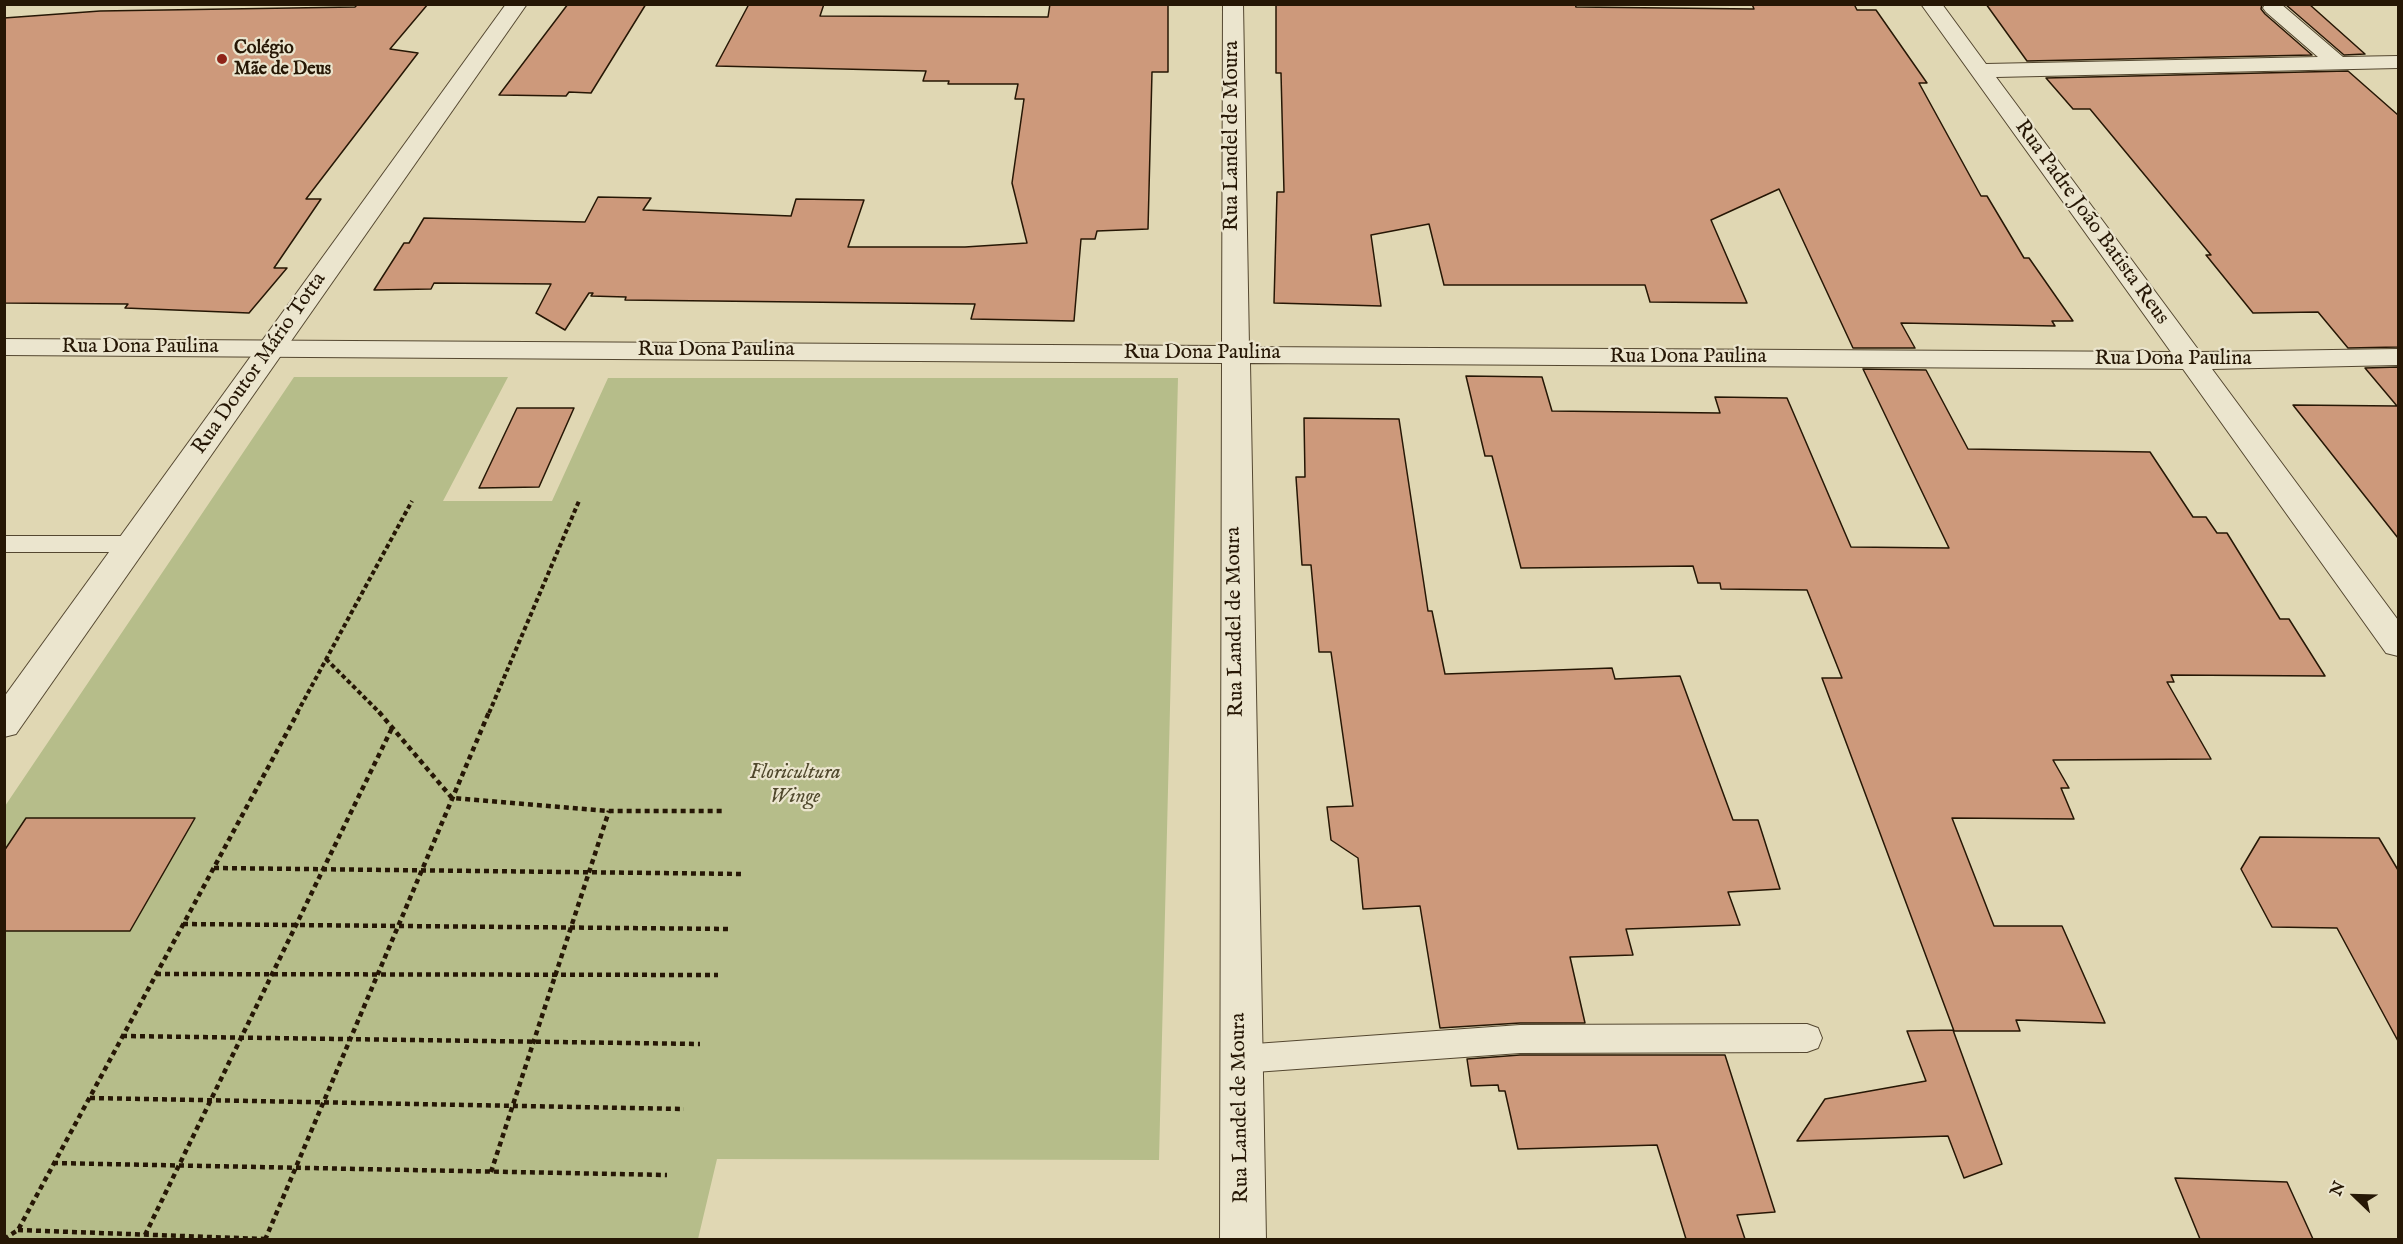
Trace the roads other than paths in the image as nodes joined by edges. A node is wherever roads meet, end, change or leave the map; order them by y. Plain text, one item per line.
1 (517, 4) edge
2 (1233, 4) edge
3 (1931, 4) edge
4 (2273, 8) dead end
5 (2398, 62) edge
6 (2339, 64) junction
7 (1980, 71) junction
8 (4, 347) edge
9 (271, 349) junction
10 (1233, 355) junction
11 (2398, 357) edge
12 (2192, 362) junction
13 (4, 544) edge
14 (132, 544) junction
15 (2398, 644) edge
16 (4, 724) edge
17 (1807, 1038) dead end
18 (1241, 1059) junction
19 (1243, 1239) edge

1 - 9 street, Rua Doutor Mário Totta
2 - 10 street, Rua Landel de Moura
3 - 7 street, Rua Padre João Batista Reus
4 - 6 street
5 - 6 street
6 - 7 street
7 - 12 street, Rua Padre João Batista Reus
8 - 9 street, Rua Dona Paulina
9 - 10 street, Rua Dona Paulina
9 - 14 street, Rua Doutor Mário Totta
10 - 12 street, Rua Dona Paulina
10 - 18 street, Rua Landel de Moura
11 - 12 street, Rua Dona Paulina
12 - 15 street, Rua Padre João Batista Reus
13 - 14 lane
14 - 16 street, Rua Doutor Mário Totta
17 - 18 lane
18 - 19 street, Rua Landel de Moura

